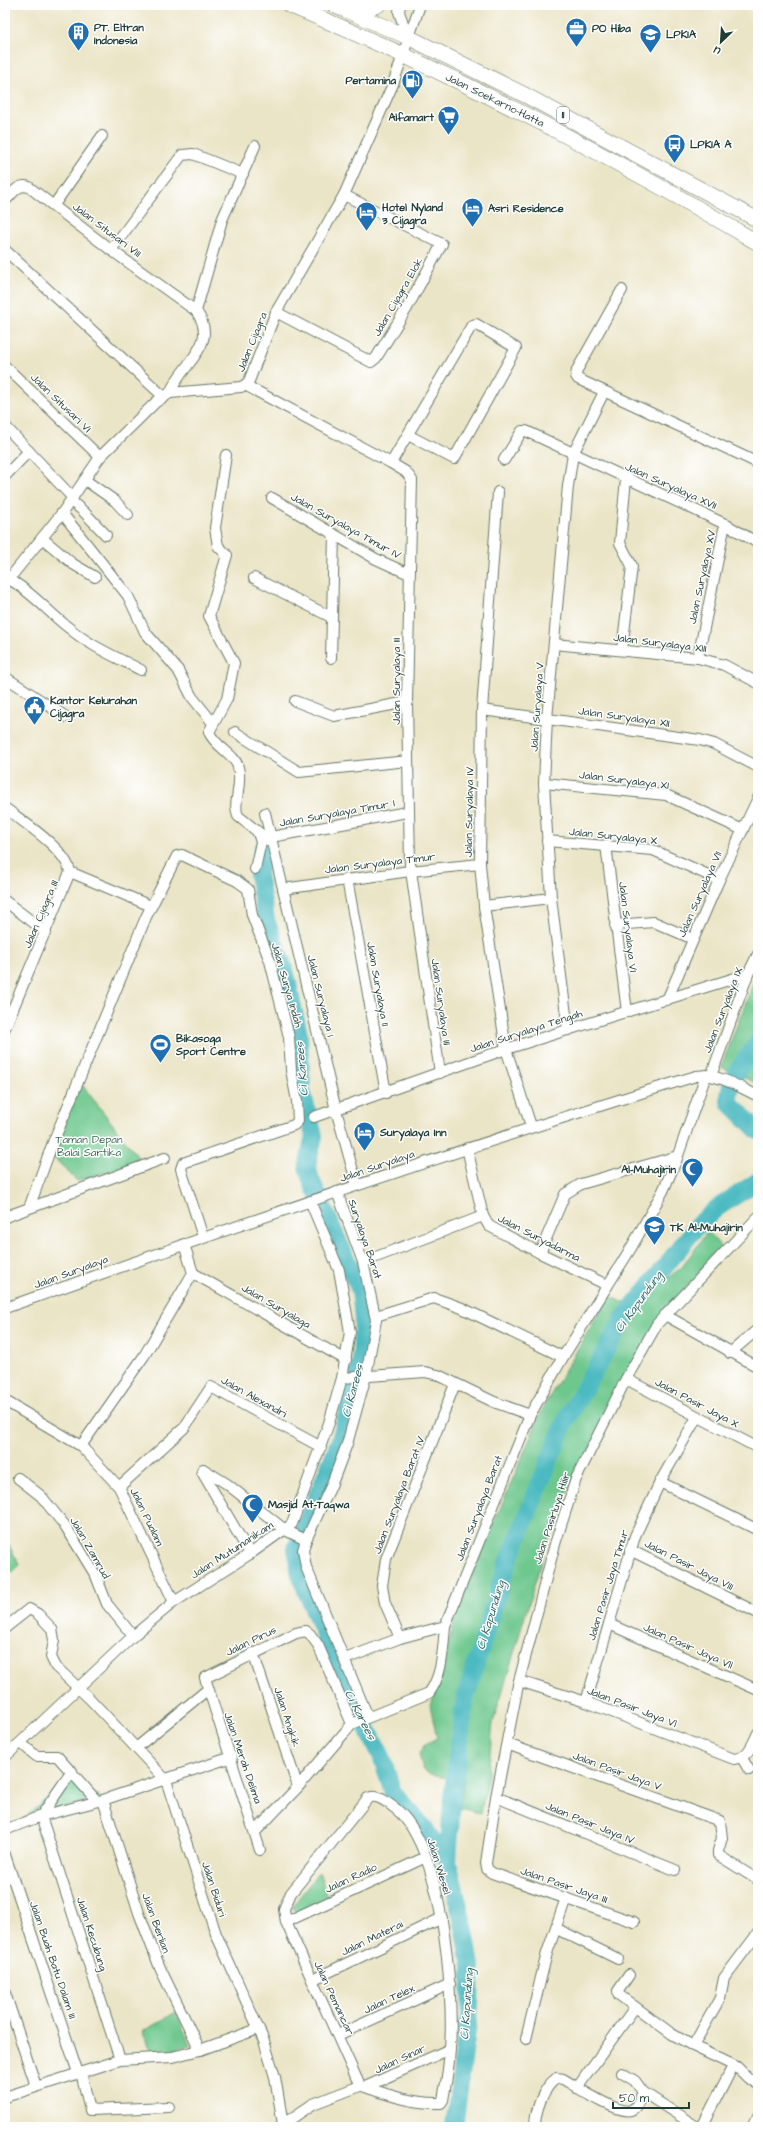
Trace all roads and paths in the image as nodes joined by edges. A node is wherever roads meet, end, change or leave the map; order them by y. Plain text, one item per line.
1 (288, 5) edge
2 (378, 5) edge
3 (400, 5) edge
4 (420, 5) edge
5 (338, 6) edge
6 (408, 37) junction
7 (404, 55) junction
8 (102, 136) dead end
9 (255, 146) dead end
10 (243, 174) junction
11 (344, 195) junction
12 (5, 201) edge
13 (54, 205) junction
14 (758, 220) edge
15 (758, 243) edge
16 (5, 250) edge
17 (111, 250) junction
18 (622, 290) dead end
19 (196, 311) junction
20 (276, 312) junction
21 (5, 366) edge
22 (245, 386) junction
23 (604, 392) junction
24 (167, 394) junction
25 (5, 426) edge
26 (408, 435) junction
27 (29, 450) junction
28 (573, 454) junction
29 (226, 455) dead end
30 (100, 457) junction
31 (504, 460) dead end
32 (391, 463) junction
33 (758, 463) edge
34 (5, 476) edge
35 (626, 478) junction
36 (85, 480) junction
37 (498, 492) dead end
38 (272, 498) dead end
39 (72, 500) junction
40 (62, 513) junction
41 (128, 515) dead end
42 (725, 524) junction
43 (106, 535) dead end
44 (334, 535) junction
45 (42, 538) junction
46 (758, 543) edge
47 (409, 574) junction
48 (95, 577) dead end
49 (254, 578) dead end
50 (7, 582) edge
51 (331, 618) junction
52 (554, 644) junction
53 (622, 650) junction
54 (331, 658) dead end
55 (698, 658) junction
56 (141, 670) dead end
57 (5, 677) edge
58 (758, 683) edge
59 (295, 701) dead end
60 (407, 702) junction
61 (482, 710) junction
62 (66, 717) dead end
63 (547, 719) junction
64 (213, 723) junction
65 (235, 732) dead end
66 (408, 761) junction
67 (758, 767) edge
68 (544, 783) junction
69 (758, 798) edge
70 (5, 808) edge
71 (265, 812) dead end
72 (407, 812) junction
73 (743, 830) junction
74 (266, 838) junction
75 (547, 841) junction
76 (606, 845) junction
77 (480, 864) junction
78 (255, 868) dead end
79 (410, 871) junction
80 (70, 872) junction
81 (347, 879) junction
82 (719, 880) junction
83 (282, 889) junction
84 (551, 898) junction
85 (5, 901) edge
86 (151, 906) junction
87 (484, 906) junction
88 (615, 925) junction
89 (46, 932) junction
90 (693, 939) junction
91 (758, 954) edge
92 (748, 974) junction
93 (666, 1000) junction
94 (627, 1012) junction
95 (5, 1028) edge
96 (568, 1030) junction
97 (506, 1049) junction
98 (440, 1073) junction
99 (711, 1076) junction
100 (386, 1093) junction
101 (758, 1096) edge
102 (336, 1110) junction
103 (314, 1117) dead end
104 (531, 1126) junction
105 (468, 1148) junction
106 (678, 1156) junction
107 (165, 1158) dead end
108 (357, 1185) junction
109 (334, 1193) junction
110 (313, 1200) junction
111 (29, 1208) junction
112 (483, 1216) junction
113 (5, 1217) edge
114 (756, 1223) edge
115 (203, 1237) junction
116 (184, 1244) junction
117 (540, 1253) junction
118 (363, 1262) junction
119 (193, 1273) junction
120 (607, 1285) junction
121 (5, 1308) edge
122 (665, 1315) junction
123 (376, 1316) junction
124 (758, 1329) edge
125 (730, 1352) junction
126 (563, 1357) junction
127 (346, 1360) junction
128 (758, 1367) edge
129 (362, 1376) junction
130 (342, 1378) junction
131 (626, 1379) junction
132 (455, 1384) junction
133 (5, 1402) edge
134 (530, 1415) junction
135 (697, 1416) junction
136 (82, 1446) junction
137 (321, 1447) junction
138 (758, 1448) edge
139 (18, 1478) dead end
140 (660, 1482) junction
141 (120, 1487) junction
142 (758, 1530) edge
143 (287, 1531) junction
144 (303, 1539) junction
145 (630, 1550) junction
146 (250, 1554) junction
147 (174, 1602) junction
148 (758, 1613) edge
149 (609, 1624) junction
150 (445, 1626) junction
151 (5, 1628) edge
152 (133, 1636) junction
153 (400, 1638) junction
154 (253, 1653) junction
155 (345, 1659) junction
156 (207, 1675) joint
157 (519, 1681) junction
158 (78, 1688) junction
159 (207, 1690) junction
160 (758, 1690) edge
161 (586, 1702) junction
162 (360, 1721) junction
163 (758, 1733) edge
164 (21, 1743) junction
165 (507, 1744) junction
166 (136, 1748) junction
167 (5, 1757) edge
168 (232, 1757) junction
169 (738, 1758) junction
170 (749, 1770) dead end
171 (72, 1771) junction
172 (166, 1780) junction
173 (298, 1787) junction
174 (496, 1798) junction
175 (100, 1800) junction
176 (40, 1816) junction
177 (5, 1830) edge
178 (255, 1832) junction
179 (260, 1850) dead end
180 (5, 1855) edge
181 (426, 1857) junction
182 (487, 1869) joint
183 (675, 1870) dead end
184 (758, 1880) edge
185 (566, 1898) junction
186 (442, 1918) junction
187 (286, 1922) junction
188 (634, 1922) dead end
189 (557, 1929) junction
190 (758, 1933) edge
191 (618, 1959) dead end
192 (629, 1975) dead end
193 (312, 1980) junction
194 (450, 1984) junction
195 (5, 1993) edge
196 (635, 2007) junction
197 (258, 2029) junction
198 (338, 2035) junction
199 (526, 2039) dead end
200 (693, 2046) junction
201 (450, 2049) junction
202 (200, 2050) junction
203 (120, 2060) junction
204 (733, 2066) junction
205 (79, 2072) junction
206 (622, 2073) dead end
207 (758, 2084) edge
208 (36, 2086) junction
209 (364, 2087) junction
210 (577, 2088) junction
211 (643, 2092) junction
212 (5, 2097) edge
213 (169, 2107) dead end
214 (758, 2116) edge
215 (281, 2125) edge
216 (535, 2127) edge
217 (697, 2127) edge
218 (702, 2127) edge
219 (752, 2127) edge

1 - 7 highway, Jalan Soekarno-Hatta / 11
2 - 5 highway
3 - 6 street
4 - 6 street, Jalan Cijagra
5 - 6 highway, Jalan Soekarno-Hatta / 11
6 - 7 street, Jalan Cijagra
6 - 14 highway, Jalan Soekarno-Hatta / 11
7 - 11 street, Jalan Cijagra
7 - 15 highway, Jalan Soekarno-Hatta / 11
8 - 13 street
9 - 10 street
10 - 17 street
10 - 19 street
11 - 20 street, Jalan Cijagra
11 - 20 street, Jalan Cijagra Elok
12 - 13 street, Jalan Situsari VIII
13 - 17 street, Jalan Situsari VIII
16 - 24 street
17 - 19 street, Jalan Situsari VIII
18 - 23 street
19 - 24 street
20 - 22 street, Jalan Cijagra
21 - 30 street, Jalan Situsari VI
22 - 24 street, Jalan Cijagra
22 - 32 street, Jalan Suryalaya III
23 - 28 street, Jalan Suryalaya V
23 - 33 street
24 - 30 street
25 - 27 street
26 - 26 street
26 - 32 street
27 - 34 street
27 - 39 street
28 - 31 street, Jalan Suryalaya XVII
28 - 35 street, Jalan Suryalaya XVII
28 - 52 street, Jalan Suryalaya V
29 - 64 street
30 - 36 street
32 - 47 street, Jalan Suryalaya III
35 - 42 street, Jalan Suryalaya XVII
35 - 53 street
36 - 39 street
36 - 41 street
37 - 61 street, Jalan Suryalaya IV
38 - 44 street, Jalan Suryalaya Timur IV
39 - 40 street
39 - 43 street
40 - 45 street
40 - 64 street
42 - 46 street, Jalan Suryalaya XVII
42 - 55 street, Jalan Suryalaya XV
44 - 47 street, Jalan Suryalaya Timur IV
44 - 51 street
45 - 48 street
45 - 50 street
47 - 60 street, Jalan Suryalaya III
49 - 51 street
50 - 56 street
51 - 54 street
52 - 53 street, Jalan Suryalaya XIII
52 - 63 street, Jalan Suryalaya V
53 - 55 street, Jalan Suryalaya XIII
55 - 58 street, Jalan Suryalaya XIII
57 - 62 street
59 - 60 street
60 - 66 street, Jalan Suryalaya III
61 - 63 street, Jalan Suryalaya XII
61 - 77 street, Jalan Suryalaya IV
63 - 67 street, Jalan Suryalaya XII
63 - 68 street, Jalan Suryalaya V
64 - 74 street
65 - 66 street
66 - 72 street, Jalan Suryalaya III
68 - 73 street, Jalan Suryalaya XI
68 - 75 street, Jalan Suryalaya V
69 - 73 street, Jalan Suryalaya VII
70 - 80 street, Jalan Cijagra III
71 - 74 street, Jalan Suryalaya I
72 - 74 street, Jalan Suryalaya Timur I
72 - 79 street, Jalan Suryalaya III
73 - 82 street, Jalan Suryalaya VII
74 - 78 street
74 - 83 street, Jalan Suryalaya I
75 - 76 street, Jalan Suryalaya X
75 - 84 street, Jalan Suryalaya V
76 - 82 street, Jalan Suryalaya X
76 - 88 street, Jalan Suryalaya VI
77 - 79 street, Jalan Suryalaya Timur
77 - 87 street, Jalan Suryalaya IV
79 - 81 street, Jalan Suryalaya Timur
79 - 98 street, Jalan Suryalaya III
80 - 86 street
80 - 89 street, Jalan Cijagra III
81 - 83 street, Jalan Suryalaya Timur
81 - 100 street, Jalan Suryalaya II
82 - 90 street, Jalan Suryalaya VII
83 - 102 street, Jalan Suryalaya I
84 - 87 street
84 - 96 street, Jalan Suryalaya V
85 - 89 street
86 - 111 street
86 - 115 street, Jalan Surya Indah
87 - 97 street, Jalan Suryalaya IV
88 - 90 street
88 - 94 street, Jalan Suryalaya VI
89 - 95 street, Jalan Cijagra III
90 - 93 street, Jalan Suryalaya VII
91 - 92 street, Jalan Suryalaya IX
92 - 93 street, Jalan Suryalaya Tengah
92 - 99 street, Jalan Suryalaya IX
93 - 94 street, Jalan Suryalaya Tengah
94 - 96 street, Jalan Suryalaya Tengah
96 - 97 street, Jalan Suryalaya Tengah
97 - 98 street, Jalan Suryalaya Tengah
97 - 104 street, Jalan Suryalaya IV
98 - 100 street, Jalan Suryalaya Tengah
99 - 101 street
99 - 104 street, Jalan Suryalaya
99 - 106 street, Jalan Suryalaya IX
100 - 102 street, Jalan Suryalaya Tengah
102 - 103 street, Jalan Suryalaya Tengah
102 - 108 street, Jalan Suryalaya I
104 - 105 street, Jalan Suryalaya
105 - 108 street, Jalan Suryalaya
105 - 112 street, Jalan Suryadarma
106 - 117 street
106 - 120 street, Jalan Suryalaya Barat
107 - 111 street
108 - 109 street, Jalan Suryalaya
109 - 110 street, Jalan Suryalaya
109 - 118 street, Suryalaya Barat
110 - 115 street, Jalan Suryalaya
110 - 127 street, Jalan Mutumanikam
111 - 113 street
112 - 117 street, Jalan Suryadarma
112 - 118 street
114 - 122 street, Jalan Pasirluyu Hilir
115 - 116 street, Jalan Suryalaya
116 - 119 street
116 - 121 street, Jalan Suryalaya
117 - 120 street, Jalan Suryadarma
118 - 123 street, Suryalaya Barat
119 - 127 street, Jalan Suryalaga
119 - 136 street
120 - 126 street, Jalan Suryalaya Barat
122 - 125 street
122 - 131 street, Jalan Pasirluyu Hilir
123 - 126 street
123 - 129 street
124 - 125 street
125 - 128 street
126 - 134 street, Jalan Suryalaya Barat
127 - 130 street, Jalan Mutumanikam
129 - 130 street
129 - 132 street
129 - 144 street
130 - 137 street, Jalan Mutumanikam
131 - 135 street, Jalan Pasir Jaya X
131 - 157 street, Jalan Pasirluyu Hilir
132 - 134 street
132 - 153 street, Jalan Suryalaya Barat IV
133 - 136 street, Jalan Pualam
134 - 150 street, Jalan Suryalaya Barat
135 - 138 street, Jalan Pasir Jaya X
135 - 140 street, Jalan Pasir Jaya Timur
136 - 141 street, Jalan Pualam
137 - 141 street, Jalan Alexandri
137 - 143 street, Jalan Mutumanikam
139 - 152 street, Jalan Zamrud
140 - 142 street
140 - 145 street, Jalan Pasir Jaya Timur
141 - 147 street, Jalan Pualam
143 - 144 street
143 - 146 street, Jalan Mutumanikam
143 - 146 street
144 - 155 street
145 - 148 street, Jalan Pasir Jaya VIII
145 - 149 street, Jalan Pasir Jaya Timur
146 - 147 street, Jalan Mutumanikam
147 - 152 street, Jalan Mutumanikam
149 - 160 street, Jalan Pasir Jaya Vll
149 - 161 street, Jalan Pasir Jaya Timur
150 - 153 street
150 - 162 street, Jalan Suryalaya Barat
151 - 158 street, Jalan Biduri
152 - 158 street, Jalan Mutumanikam
153 - 155 street
154 - 156 street, Jalan Pirus
154 - 162 street, Jalan Pirus
154 - 173 street, Jalan Angkik
155 - 162 street
156 - 159 street, Jalan Merah Delima
157 - 161 street, Jalan Pasir Jaya Vl
157 - 165 street, Jalan Pasirluyu Hilir
158 - 164 street, Jalan Mutumanikam
158 - 166 street, Jalan Biduri
159 - 166 street
159 - 168 street, Jalan Merah Delima
161 - 169 street, Jalan Pasir Jaya Vl
162 - 173 street
163 - 169 street
164 - 167 street, Jalan Mutumanikam
164 - 171 street, Jalan Berlian
165 - 174 street, Jalan Pasirluyu Hilir
165 - 184 street, Jalan Pasir Jaya V
166 - 172 street, Jalan Biduri
168 - 172 street
168 - 178 street, Jalan Merah Delima
169 - 170 street
171 - 175 street, Jalan Berlian
171 - 176 street
172 - 175 street
172 - 197 street, Jalan Biduri
173 - 178 street
174 - 182 street, Jalan Pasirluyu Hilir
174 - 183 street, Jalan Pasir Jaya IV
175 - 176 street
175 - 202 street, Jalan Berlian
176 - 177 street
176 - 203 street, Jalan Kecubung
178 - 179 street, Jalan Merah Delima
180 - 205 street, Jalan Buah Batu Dalam III
181 - 186 street, Jalan Wesel
181 - 187 street, Jalan Radio
181 - 187 street, Jalan Wesel
182 - 185 street, Jalan Pasir Jaya III
185 - 188 street, Jalan Pasir Jaya III
185 - 189 street
186 - 193 street, Jalan Materai
186 - 194 street, Jalan Wesel
187 - 193 street, Jalan Pemancar
189 - 191 street
189 - 199 street
190 - 200 street
192 - 196 street
193 - 198 street, Jalan Pemancar
194 - 198 street, Jalan Telex
194 - 201 street, Jalan Wesel
195 - 208 street
196 - 200 street
196 - 210 street
197 - 202 street
197 - 215 street, Jalan Biduri
198 - 209 street, Jalan Pemancar
200 - 204 street
201 - 209 street, Jalan Sinar
201 - 209 street, Jalan Wesel
202 - 203 street
203 - 205 street
204 - 207 street
204 - 218 street
205 - 208 street
205 - 213 street, Jalan Buah Batu Dalam III
206 - 211 street
208 - 212 street
209 - 215 street, Jalan Sinar
210 - 211 street
210 - 216 street
211 - 217 street
214 - 219 street

